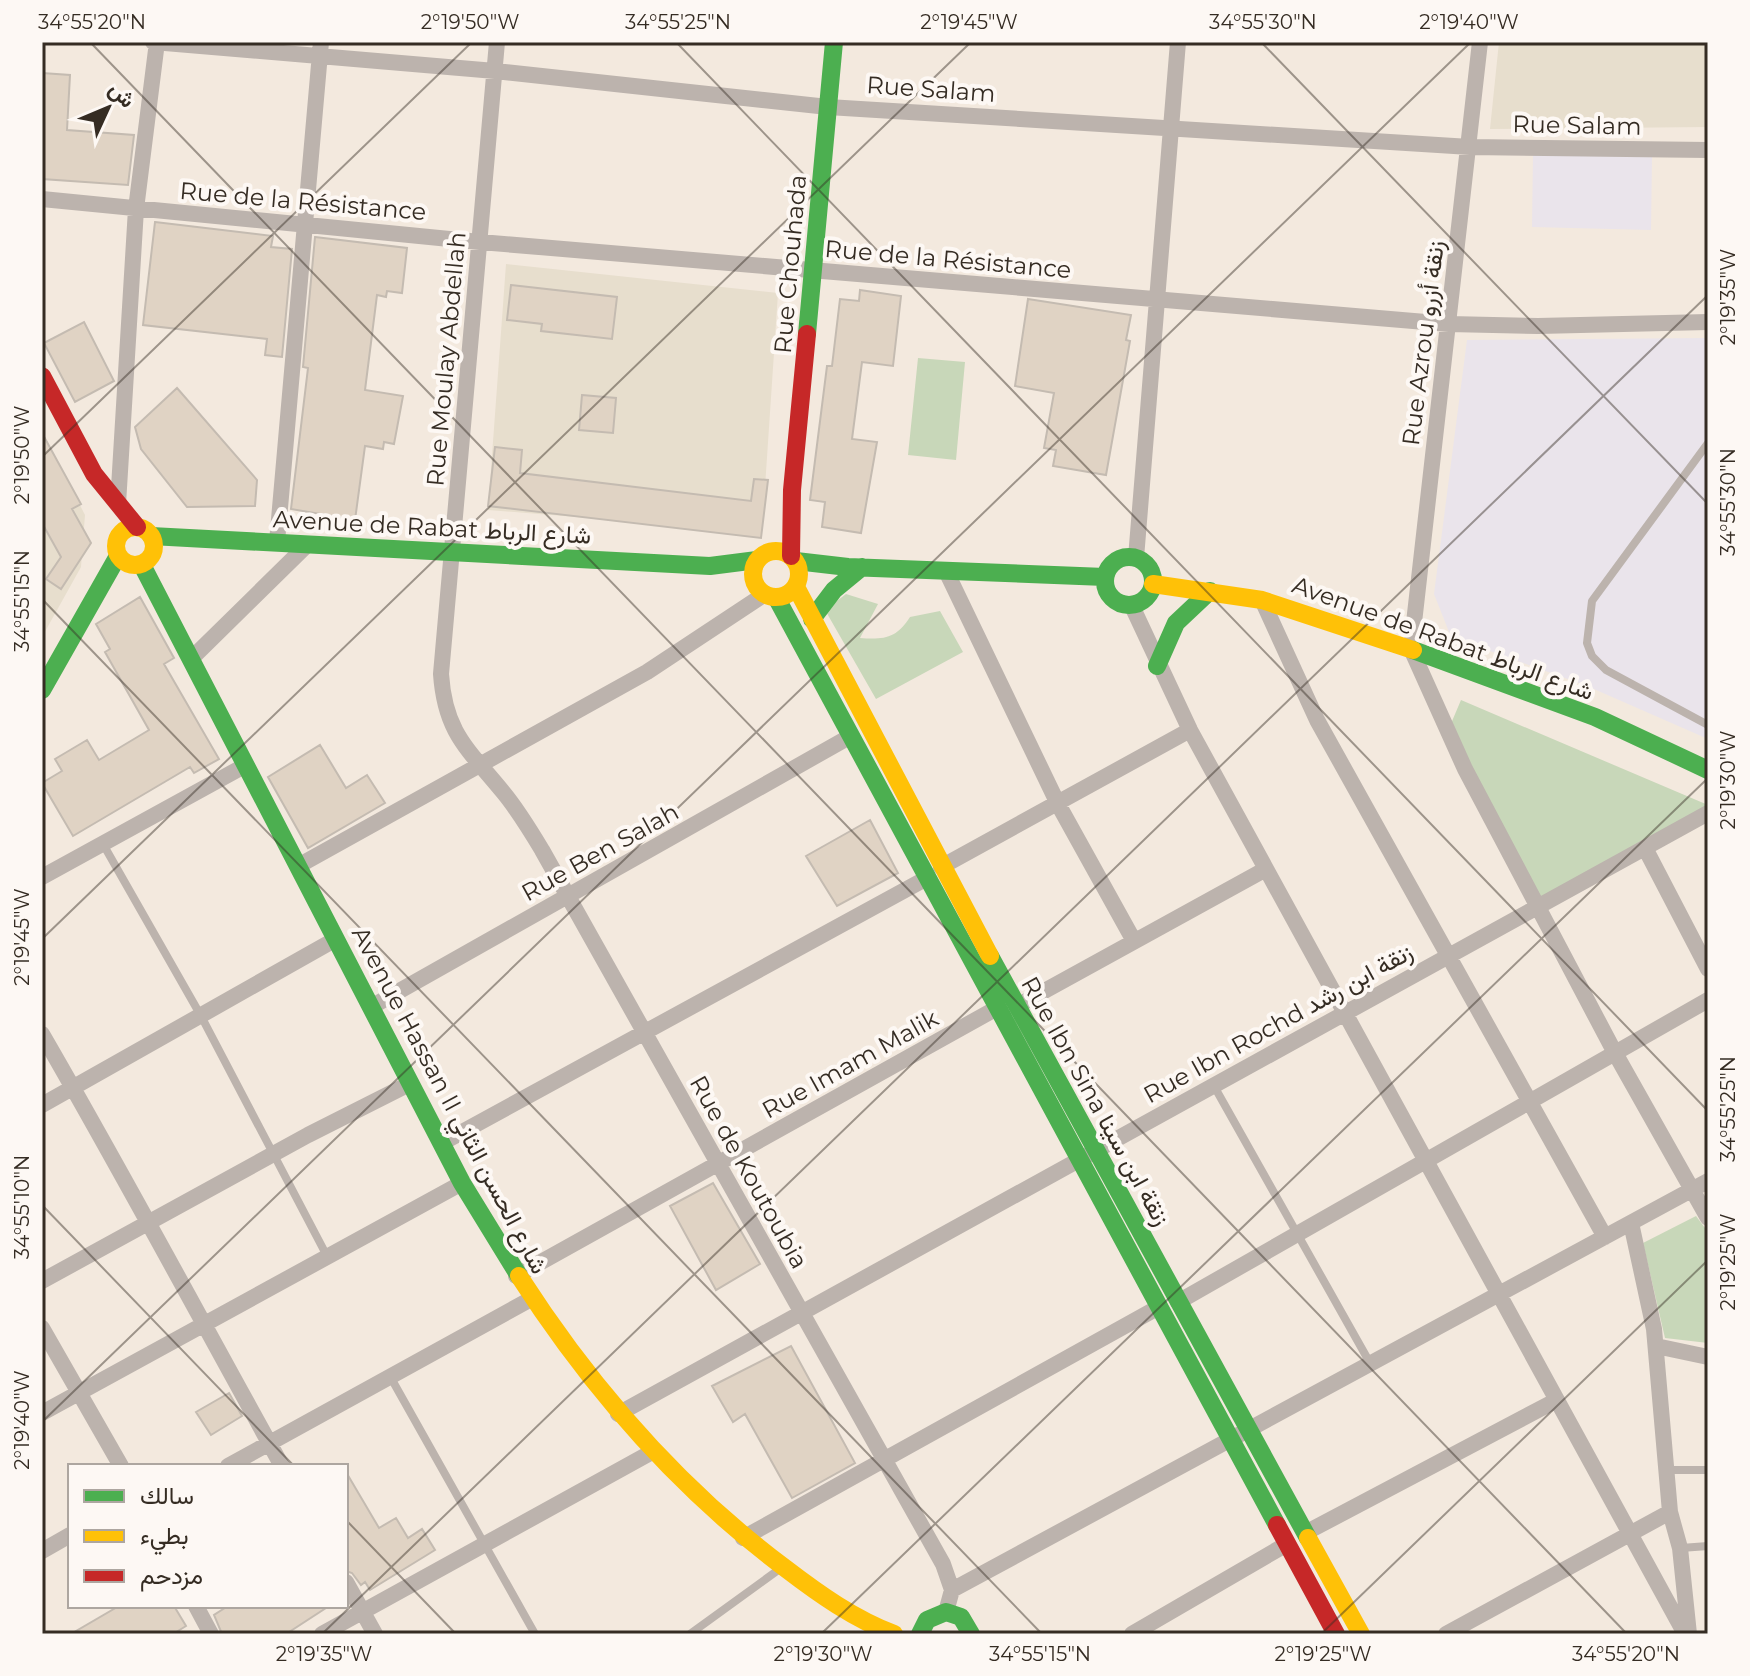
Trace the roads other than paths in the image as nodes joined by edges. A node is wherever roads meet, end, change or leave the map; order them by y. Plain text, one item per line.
1 (155, 42) edge
2 (497, 42) edge
3 (834, 42) edge
4 (1178, 42) edge
5 (1480, 42) edge
6 (320, 49) edge
7 (495, 71) junction
8 (828, 107) junction
9 (1171, 128) junction
10 (1470, 147) junction
11 (1708, 150) edge
12 (42, 199) edge
13 (136, 209) junction
14 (304, 225) junction
15 (480, 242) junction
16 (814, 272) junction
17 (1155, 300) junction
18 (1708, 322) edge
19 (1449, 324) junction
20 (42, 376) edge
21 (1708, 443) edge
22 (94, 474) junction
23 (792, 490) junction
24 (118, 504) junction
25 (144, 531) junction
26 (277, 542) junction
27 (308, 544) junction
28 (117, 549) junction
29 (454, 552) junction
30 (763, 556) junction
31 (794, 558) junction
32 (1136, 558) junction
33 (142, 565) junction
34 (710, 566) junction
35 (855, 567) junction
36 (946, 571) junction
37 (1105, 577) junction
38 (797, 584) junction
39 (1153, 584) junction
40 (765, 591) junction
41 (1210, 591) junction
42 (1262, 600) junction
43 (1131, 604) junction
44 (812, 619) junction
45 (1411, 649) junction
46 (191, 659) junction
47 (1157, 666) junction
48 (42, 690) edge
49 (1708, 725) edge
50 (1190, 730) junction
51 (851, 736) junction
52 (246, 765) junction
53 (479, 766) junction
54 (1708, 770) edge
55 (1058, 804) junction
56 (1708, 813) edge
57 (103, 844) junction
58 (1645, 848) junction
59 (298, 866) junction
60 (1266, 869) junction
61 (934, 872) junction
62 (42, 877) edge
63 (569, 897) junction
64 (1540, 906) junction
65 (336, 939) junction
66 (1134, 941) junction
67 (1450, 955) junction
68 (1708, 969) edge
69 (1708, 1000) edge
70 (1017, 1006) junction
71 (371, 1007) junction
72 (997, 1008) junction
73 (1345, 1014) junction
74 (201, 1016) junction
75 (644, 1032) junction
76 (42, 1034) edge
77 (1615, 1053) junction
78 (411, 1083) junction
79 (1214, 1086) junction
80 (73, 1088) junction
81 (1529, 1102) junction
82 (42, 1105) edge
83 (442, 1143) junction
84 (272, 1154) junction
85 (1088, 1156) junction
86 (1426, 1161) junction
87 (717, 1165) junction
88 (1708, 1181) edge
89 (462, 1183) junction
90 (1691, 1191) junction
91 (1708, 1218) edge
92 (150, 1220) junction
93 (1631, 1223) junction
94 (1297, 1234) junction
95 (1605, 1237) junction
96 (328, 1258) junction
97 (516, 1276) junction
98 (42, 1281) edge
99 (1499, 1294) junction
100 (531, 1299) junction
101 (1178, 1302) junction
102 (1159, 1307) junction
103 (800, 1314) junction
104 (42, 1328) edge
105 (203, 1328) junction
106 (1656, 1346) junction
107 (1708, 1357) edge
108 (1370, 1364) junction
109 (391, 1378) junction
110 (79, 1395) junction
111 (1557, 1400) junction
112 (42, 1413) edge
113 (618, 1414) junction
114 (1248, 1430) junction
115 (1231, 1439) junction
116 (269, 1443) junction
117 (652, 1452) junction
118 (883, 1460) junction
119 (120, 1464) edge
120 (232, 1464) edge
121 (281, 1464) edge
122 (1668, 1470) junction
123 (1708, 1470) edge
124 (1670, 1512) junction
125 (1305, 1533) junction
126 (68, 1536) edge
127 (1631, 1536) junction
128 (743, 1538) junction
129 (1287, 1544) junction
130 (486, 1546) junction
131 (1708, 1546) edge
132 (1680, 1548) junction
133 (42, 1551) edge
134 (782, 1567) junction
135 (348, 1586) edge
136 (952, 1590) junction
137 (197, 1608) edge
138 (362, 1610) junction
139 (946, 1612) junction
140 (880, 1632) edge
141 (211, 1634) edge
142 (322, 1634) edge
143 (375, 1634) edge
144 (535, 1634) edge
145 (690, 1634) edge
146 (920, 1634) edge
147 (971, 1634) edge
148 (1132, 1634) edge
149 (1336, 1634) edge
150 (1361, 1634) edge
151 (1446, 1634) edge
152 (1687, 1634) edge

1 - 6 street, Rue Salam
1 - 13 street
2 - 7 street, Rue Moulay Abdellah
3 - 8 street, Rue Chouhada
4 - 9 street
5 - 10 street, Rue Azrou زنقة أزرو
6 - 7 street, Rue Salam
6 - 14 street
7 - 8 street, Rue Salam
7 - 15 street, Rue Moulay Abdellah
8 - 9 street, Rue Salam
8 - 16 street, Rue Chouhada
9 - 10 street, Rue Salam
9 - 17 street
10 - 11 street, Rue Salam
10 - 19 street, Rue Azrou زنقة أزرو
12 - 13 street, Rue de la Résistance
13 - 14 street, Rue de la Résistance
13 - 24 street
14 - 15 street, Rue de la Résistance
14 - 26 street
15 - 16 street, Rue de la Résistance
15 - 29 street, Rue Moulay Abdellah
16 - 17 street, Rue de la Résistance
16 - 23 street, Rue Chouhada
17 - 19 street, Rue de la Résistance
17 - 32 street
18 - 19 street, Rue de la Résistance
19 - 45 street, Rue Azrou زنقة أزرو
20 - 22 street
21 - 49 lane
22 - 24 street
22 - 28 street
23 - 30 street, Rue Chouhada
23 - 31 street, Rue Chouhada
24 - 25 street
25 - 26 street, Avenue de Rabat شارع الرباط
25 - 28 street
25 - 33 street
26 - 27 street, Avenue de Rabat شارع الرباط
27 - 29 street, Avenue de Rabat شارع الرباط
27 - 46 street
28 - 33 street
28 - 48 street
29 - 34 street, Avenue de Rabat شارع الرباط
29 - 53 street, Rue Moulay Abdellah
30 - 31 street
30 - 34 street, Avenue de Rabat شارع الرباط
30 - 40 street, Rue Chouhada
31 - 35 street
31 - 38 street, Rue Chouhada
32 - 37 street
32 - 39 street
33 - 46 street, Avenue Hassan II شارع الحسن الثاني
34 - 40 street, Avenue de Rabat شارع الرباط
35 - 36 street
35 - 38 street
35 - 44 street
36 - 37 street
36 - 55 street
37 - 43 street
38 - 40 street
38 - 44 street, Rue Ibn Sina زنقة ابن سينا
39 - 41 street, Avenue de Rabat شارع الرباط
39 - 43 street
40 - 51 street, Rue Ibn Sina زنقة ابن سينا
40 - 53 street
41 - 42 street, Avenue de Rabat شارع الرباط
41 - 47 street
42 - 45 street, Avenue de Rabat شارع الرباط
42 - 67 street
43 - 47 street
44 - 61 street, Rue Ibn Sina زنقة ابن سينا
45 - 54 street, Avenue de Rabat شارع الرباط
45 - 64 street
46 - 52 street, Avenue Hassan II شارع الحسن الثاني
47 - 50 street
50 - 55 street
50 - 60 street
51 - 61 street, Rue Ibn Sina زنقة ابن سينا
51 - 63 street, Rue Ben Salah
52 - 57 street
52 - 59 street, Avenue Hassan II شارع الحسن الثاني
53 - 59 street
53 - 63 street, Rue de Koutoubia
55 - 61 street
55 - 66 street
56 - 58 street, Rue Ibn Rochd زنقة ابن رشد
57 - 62 street
57 - 74 lane
58 - 64 street, Rue Ibn Rochd زنقة ابن رشد
58 - 68 street
59 - 65 street, Avenue Hassan II شارع الحسن الثاني
60 - 66 street
60 - 73 street
61 - 70 street, Rue Ibn Sina زنقة ابن سينا
61 - 72 street, Rue Ibn Sina زنقة ابن سينا
61 - 75 street
63 - 71 street, Rue Ben Salah
63 - 75 street, Rue de Koutoubia
64 - 67 street, Rue Ibn Rochd زنقة ابن رشد
64 - 77 street
65 - 71 street, Avenue Hassan II شارع الحسن الثاني
65 - 74 street
66 - 70 street
67 - 73 street, Rue Ibn Rochd زنقة ابن رشد
67 - 81 street
69 - 77 street
70 - 85 street, Rue Ibn Sina زنقة ابن سينا
71 - 78 street, Avenue Hassan II شارع الحسن الثاني
72 - 85 street, Rue Ibn Sina زنقة ابن سينا
72 - 87 street, Rue Imam Malik
73 - 79 street, Rue Ibn Rochd زنقة ابن رشد
73 - 86 street
74 - 80 street
74 - 84 lane
75 - 83 street
75 - 87 street, Rue de Koutoubia
76 - 80 street
77 - 81 street
77 - 90 street
78 - 83 street, Avenue Hassan II شارع الحسن الثاني
78 - 84 street
79 - 85 street, Rue Ibn Rochd زنقة ابن رشد
79 - 94 lane
80 - 82 street
80 - 92 street
81 - 86 street
81 - 95 street
83 - 89 street, Avenue Hassan II شارع الحسن الثاني
84 - 92 street
84 - 96 lane
85 - 101 street, Rue Ibn Sina زنقة ابن سينا
85 - 102 street, Rue Ibn Sina زنقة ابن سينا
85 - 103 street, Rue Ibn Rochd زنقة ابن رشد
86 - 94 street
86 - 99 street
87 - 97 street, Rue Imam Malik
87 - 103 street, Rue de Koutoubia
88 - 90 street
89 - 96 street
89 - 97 street, Avenue Hassan II شارع الحسن الثاني
90 - 91 street
90 - 93 street
92 - 98 street
92 - 105 street
93 - 95 street
93 - 106 street
94 - 101 street
94 - 108 lane
95 - 99 street
96 - 105 street
97 - 100 street, Avenue Hassan II شارع الحسن الثاني
99 - 108 street
99 - 111 street
100 - 109 street
100 - 113 street, Avenue Hassan II شارع الحسن الثاني
101 - 114 street, Rue Ibn Sina زنقة ابن سينا
102 - 115 street, Rue Ibn Sina زنقة ابن سينا
102 - 118 street
103 - 113 street, Rue Ibn Rochd زنقة ابن رشد
103 - 118 street, Rue de Koutoubia
104 - 110 street
105 - 110 street
105 - 116 street
106 - 107 street
106 - 122 street
108 - 114 street
109 - 116 street
109 - 130 lane
110 - 112 street
110 - 119 street
111 - 125 street
111 - 127 street
113 - 117 street, Avenue Hassan II شارع الحسن الثاني
114 - 115 street
114 - 125 street, Rue Ibn Sina زنقة ابن سينا
115 - 129 street, Rue Ibn Sina زنقة ابن سينا
115 - 136 street
116 - 120 street
116 - 121 street
117 - 128 street, Avenue Hassan II شارع الحسن الثاني
117 - 130 street
118 - 128 street
118 - 136 street, Rue de Koutoubia
122 - 123 lane
122 - 124 street
124 - 127 street
124 - 132 street
125 - 150 street, Rue Ibn Sina زنقة ابن سينا
126 - 133 street
127 - 151 street
127 - 152 street
128 - 134 street, Avenue Hassan II شارع الحسن الثاني
129 - 148 street
129 - 149 street, Rue Ibn Sina زنقة ابن سينا
130 - 138 street
130 - 144 lane
131 - 132 lane
132 - 152 street
134 - 140 street, Avenue Hassan II شارع الحسن الثاني
134 - 145 lane
135 - 138 street
136 - 139 street
137 - 141 street
138 - 142 street
138 - 143 street
139 - 146 street
139 - 147 street

